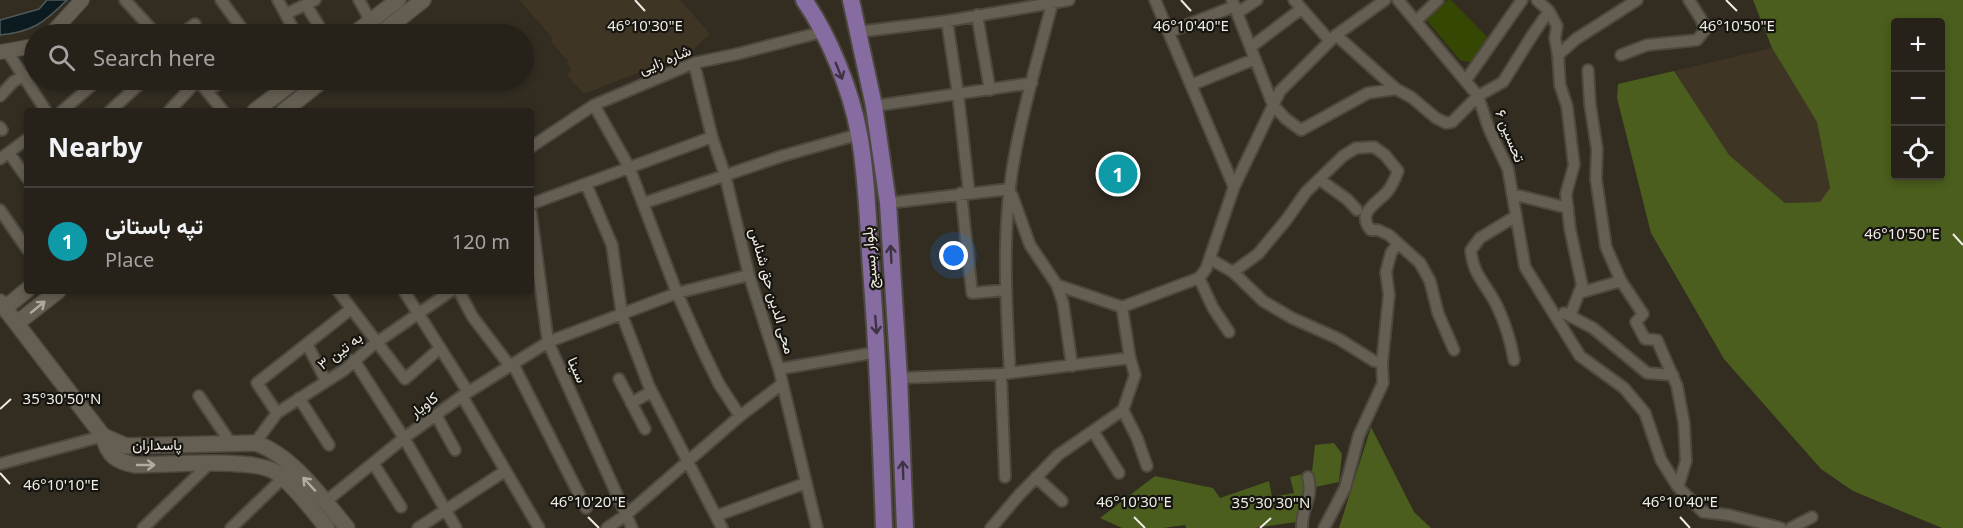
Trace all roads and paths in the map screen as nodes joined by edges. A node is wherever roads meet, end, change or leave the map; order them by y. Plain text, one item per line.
1 (82, 0) edge
2 (221, 0) edge
3 (278, 0) edge
4 (359, 0) edge
5 (398, 0) edge
6 (423, 0) edge
7 (804, 0) edge
8 (851, 0) edge
9 (1069, 0) edge
10 (1155, 0) edge
11 (1257, 0) edge
12 (1385, 0) edge
13 (1398, 0) edge
14 (1438, 0) edge
15 (1522, 0) edge
16 (1537, 0) edge
17 (1636, 0) edge
18 (1689, 0) edge
19 (130, 2) edge
20 (310, 3) edge
21 (1052, 4) junction
22 (1297, 4) edge
23 (1006, 5) edge
24 (1235, 7) edge
25 (1549, 11) junction
26 (286, 14) junction
27 (977, 15) junction
28 (1417, 20) junction
29 (947, 21) junction
30 (370, 22) junction
31 (60, 24) edge
32 (146, 24) edge
33 (237, 24) edge
34 (291, 24) edge
35 (319, 24) edge
36 (367, 24) edge
37 (393, 24) edge
38 (822, 32) junction
39 (857, 32) junction
40 (1169, 32) junction
41 (1333, 38) junction
42 (1251, 47) junction
43 (24, 48) edge
44 (3, 52) edge
45 (1558, 55) junction
46 (1621, 55) dead end
47 (1255, 59) junction
48 (694, 63) junction
49 (1588, 70) dead end
50 (24, 75) joint
51 (1466, 80) junction
52 (1032, 83) junction
53 (1191, 85) junction
54 (1396, 89) junction
55 (33, 90) edge
56 (86, 90) edge
57 (133, 90) edge
58 (189, 90) edge
59 (208, 90) edge
60 (283, 90) edge
61 (310, 90) edge
62 (990, 90) junction
63 (958, 94) junction
64 (0, 96) edge
65 (1478, 96) junction
66 (850, 98) junction
67 (872, 99) junction
68 (594, 105) junction
69 (1273, 105) junction
70 (44, 108) edge
71 (65, 108) edge
72 (113, 108) edge
73 (172, 108) edge
74 (221, 108) edge
75 (259, 108) edge
76 (288, 108) edge
77 (860, 134) junction
78 (712, 137) junction
79 (24, 141) edge
80 (534, 145) edge
81 (5, 156) edge
82 (629, 167) junction
83 (24, 174) edge
84 (725, 175) junction
85 (1319, 180) junction
86 (586, 184) junction
87 (1234, 187) junction
88 (1010, 189) junction
89 (965, 193) junction
90 (1512, 194) junction
91 (534, 203) edge
92 (644, 203) junction
93 (888, 203) junction
94 (1568, 208) junction
95 (0, 210) edge
96 (1357, 210) dead end
97 (1516, 216) junction
98 (1398, 243) junction
99 (534, 244) edge
100 (24, 245) edge
101 (1210, 259) junction
102 (1233, 272) junction
103 (749, 275) junction
104 (1199, 278) junction
105 (1621, 281) junction
106 (1057, 285) junction
107 (1006, 290) junction
108 (24, 293) edge
109 (676, 293) junction
110 (1579, 293) junction
111 (54, 294) edge
112 (340, 294) edge
113 (406, 294) edge
114 (447, 294) edge
115 (461, 294) edge
116 (3, 305) edge
117 (1549, 306) junction
118 (1122, 307) junction
119 (351, 309) junction
120 (417, 314) junction
121 (621, 315) junction
122 (1570, 316) junction
123 (17, 323) junction
124 (1229, 332) dead end
125 (548, 342) junction
126 (375, 343) junction
127 (306, 344) junction
128 (439, 349) junction
129 (1454, 350) dead end
130 (878, 352) junction
131 (1130, 358) junction
132 (354, 360) junction
133 (1514, 360) dead end
134 (1382, 363) junction
135 (512, 365) junction
136 (1072, 366) junction
137 (779, 369) junction
138 (1006, 373) junction
139 (1673, 375) junction
140 (899, 378) junction
141 (619, 379) dead end
142 (326, 381) junction
143 (782, 384) junction
144 (651, 392) junction
145 (465, 394) junction
146 (199, 396) dead end
147 (299, 398) junction
148 (631, 403) junction
149 (1123, 410) junction
150 (277, 413) junction
151 (436, 415) junction
152 (740, 416) junction
153 (645, 429) dead end
154 (1093, 430) junction
155 (103, 436) junction
156 (404, 438) junction
157 (255, 443) junction
158 (232, 445) junction
159 (329, 445) dead end
160 (455, 450) dead end
161 (688, 461) junction
162 (373, 463) junction
163 (0, 464) edge
164 (209, 464) junction
165 (1147, 466) dead end
166 (506, 471) junction
167 (1119, 473) dead end
168 (1005, 477) dead end
169 (1036, 477) junction
170 (1308, 477) dead end
171 (283, 478) junction
172 (806, 483) junction
173 (1678, 487) junction
174 (1062, 501) dead end
175 (325, 502) junction
176 (401, 507) dead end
177 (586, 508) dead end
178 (444, 511) junction
179 (626, 515) junction
180 (716, 516) junction
181 (1812, 517) dead end
182 (998, 526) edge
183 (143, 528) edge
184 (231, 528) edge
185 (327, 528) edge
186 (347, 528) edge
187 (418, 528) edge
188 (456, 528) edge
189 (539, 528) edge
190 (607, 528) edge
191 (632, 528) edge
192 (722, 528) edge
193 (817, 528) edge
194 (884, 528) edge
195 (905, 528) edge
196 (1302, 528) edge
197 (1324, 528) edge
198 (1781, 528) edge
199 (1791, 528) edge

1 - 31 street
2 - 33 street
3 - 26 street
4 - 30 street
5 - 30 main road
6 - 37 main road
7 - 38 main road, بلوار بسیج
8 - 39 main road, بلوار بسیج
9 - 21 street
10 - 40 street
11 - 24 street
12 - 41 street
13 - 28 street, تحسین ۶
14 - 28 street
15 - 51 street
16 - 25 street
17 - 45 street
18 - 46 street
19 - 32 street
20 - 26 street
20 - 35 street
21 - 23 street
21 - 52 street
22 - 41 street
22 - 42 street
23 - 27 street
24 - 40 street
24 - 42 street
25 - 45 street
25 - 65 street
26 - 34 street
27 - 29 street
27 - 62 street
28 - 51 street, تحسین ۶
29 - 39 street
29 - 63 street
30 - 36 main road
38 - 48 street, شاره زایی
38 -> 66 main road, بلوار بسیج
39 - 67 main road, بلوار بسیج
40 - 53 street
41 - 54 street
41 - 69 street
42 - 47 street
43 - 44 street
44 - 50 street
45 - 94 street
47 - 53 street
47 - 69 street
48 - 68 street, شاره زایی
48 - 78 street, محی الدین حق شناس
49 - 105 street
50 - 64 street
51 - 65 street, تحسین ۶
52 - 62 street
52 - 88 street
53 - 87 street
54 - 65 street
54 - 69 street
55 - 70 street
56 - 71 street
57 - 72 street
58 - 73 street
59 - 74 street
60 - 75 main road
61 - 76 main road
62 - 63 street
63 - 67 street
63 - 89 street
65 - 90 street, تحسین ۶
66 - 67 main road
66 - 77 main road, بلوار بسیج
67 - 93 main road, بلوار بسیج
68 - 80 street, شاره زایی
68 - 82 street
69 - 87 street
77 - 84 street
77 -> 130 main road, بلوار بسیج
78 - 82 street
78 - 84 street, محی الدین حق شناس
79 - 81 street
81 - 83 street
82 - 86 street
82 - 92 street
84 - 92 street
84 - 103 street, محی الدین حق شناس
85 - 96 street
85 - 98 street
85 - 102 street
86 - 91 street
86 - 121 street
87 - 101 street
88 - 89 street
88 - 106 street
88 - 107 street
89 - 93 street
89 - 107 street
90 - 94 street
90 - 97 street, تحسین ۶
92 - 109 street
140 -> 93 main road, بلوار بسیج
94 - 110 street
95 - 100 street
97 - 117 street, تحسین ۶
97 - 133 street
98 - 129 street
98 - 134 street
99 - 125 street, سینا
101 - 102 street
101 - 104 street
102 - 134 street
103 - 109 street, کاویار
103 - 137 street, محی الدین حق شناس
104 - 118 street
104 - 124 street
105 - 110 street
105 - 139 street
106 - 118 street
106 - 136 street
107 - 138 street
108 - 116 main road
109 - 121 street, کاویار
109 - 152 street
110 - 122 street
123 -> 111 main road
112 - 119 street
113 - 120 street
114 - 120 street, به تین ۳
115 - 135 street
116 - 123 main road
117 - 122 street
117 - 173 street, تحسین ۶
118 - 131 street
119 - 126 street
119 - 127 street
120 - 126 street, به تین ۳
120 - 128 street
121 - 125 street, کاویار
121 - 144 street
122 - 139 street
123 - 155 main road
125 - 135 street, کاویار
125 - 179 street, سینا
126 - 128 street
126 - 132 street, به تین ۳
127 - 142 street
127 - 150 street
128 - 145 street
130 - 137 street
130 - 194 main road, بلوار بسیج
131 - 136 street
131 - 149 street
132 - 142 street, به تین ۳
132 - 156 street
134 - 197 street
135 - 145 street, کاویار
135 - 177 street
136 - 138 street
137 - 143 street, محی الدین حق شناس
138 - 140 street
138 - 168 street
139 - 173 street
195 -> 140 main road, بلوار بسیج
141 - 148 street
142 - 147 street, به تین ۳
143 - 152 street
143 - 172 street, محی الدین حق شناس
144 - 148 street
144 - 161 street
145 - 151 street, کاویار
145 - 166 street
146 - 158 street
147 - 150 street, به تین ۳
147 - 159 street
148 - 153 street
149 - 154 street
149 - 165 street
150 - 157 street, به تین ۳
151 - 156 street, کاویار
151 - 160 street
152 - 161 street
154 - 167 street
154 - 169 street
155 - 158 main road, پاسداران
155 - 163 street
155 -> 164 main road
156 - 162 street, کاویار
156 - 178 street
157 - 158 main road, پاسداران
175 -> 157 main road
161 - 179 street
161 - 180 street
162 - 175 street, کاویار
162 - 176 street
164 - 171 main road
164 - 183 street
166 - 178 street
166 - 189 street
169 - 174 street
169 - 182 street
170 - 196 street
171 - 184 street
171 - 185 main road
172 - 180 street
172 - 193 street, محی الدین حق شناس
173 - 198 street, تحسین ۶
175 - 186 main road
178 - 187 street
178 - 188 street
179 - 190 street
179 - 191 street, سینا
180 - 192 street
181 - 199 street

